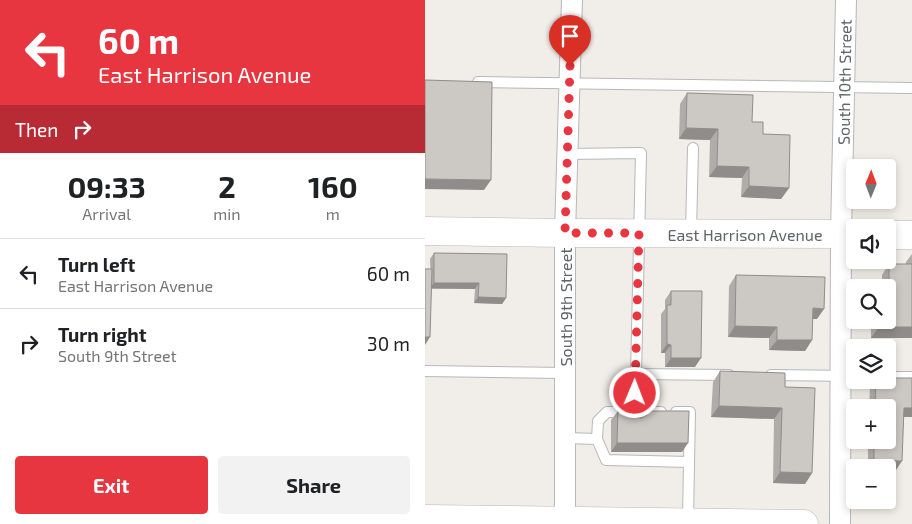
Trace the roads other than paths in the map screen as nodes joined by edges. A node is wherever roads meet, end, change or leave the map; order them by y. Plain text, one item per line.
1 (572, 0) edge
2 (846, 0) edge
3 (464, 82) edge
4 (570, 83) junction
5 (844, 87) junction
6 (912, 88) edge
7 (693, 148) dead end
8 (568, 154) junction
9 (848, 219) edge
10 (425, 231) edge
11 (565, 233) junction
12 (639, 233) junction
13 (691, 233) junction
14 (846, 234) edge
15 (896, 235) edge
16 (912, 235) edge
17 (848, 269) edge
18 (848, 339) edge
19 (425, 371) edge
20 (565, 373) junction
21 (635, 374) junction
22 (743, 375) edge
23 (762, 375) edge
24 (846, 376) edge
25 (896, 377) edge
26 (912, 377) edge
27 (847, 389) edge
28 (635, 416) junction
29 (565, 438) junction
30 (597, 439) junction
31 (689, 462) junction
32 (425, 519) edge
33 (565, 523) edge
34 (688, 523) edge
35 (804, 524) edge
36 (840, 524) edge

1 - 4 street, South 9th Street
2 - 5 street, South 10th Street
3 - 4 lane
4 - 5 lane
4 - 8 street, South 9th Street
5 - 6 lane
5 - 9 street, South 10th Street
7 - 13 lane
8 - 11 street, South 9th Street
8 - 12 lane
10 - 11 main road, East Harrison Avenue
11 - 12 main road, East Harrison Avenue
11 - 20 street, South 9th Street
12 - 13 main road, East Harrison Avenue
12 - 21 lane
13 - 14 main road, East Harrison Avenue
15 - 16 main road
17 - 18 street, South 10th Street
19 - 20 lane
20 - 29 street, South 9th Street
21 - 22 lane
21 - 28 lane
23 - 24 lane
25 - 26 lane
27 - 36 street, South 10th Street
28 - 30 lane
28 - 31 lane
29 - 30 lane
29 - 33 street, South 9th Street
30 - 31 lane
31 - 34 lane
32 - 33 main road
33 - 34 main road
34 - 35 main road

